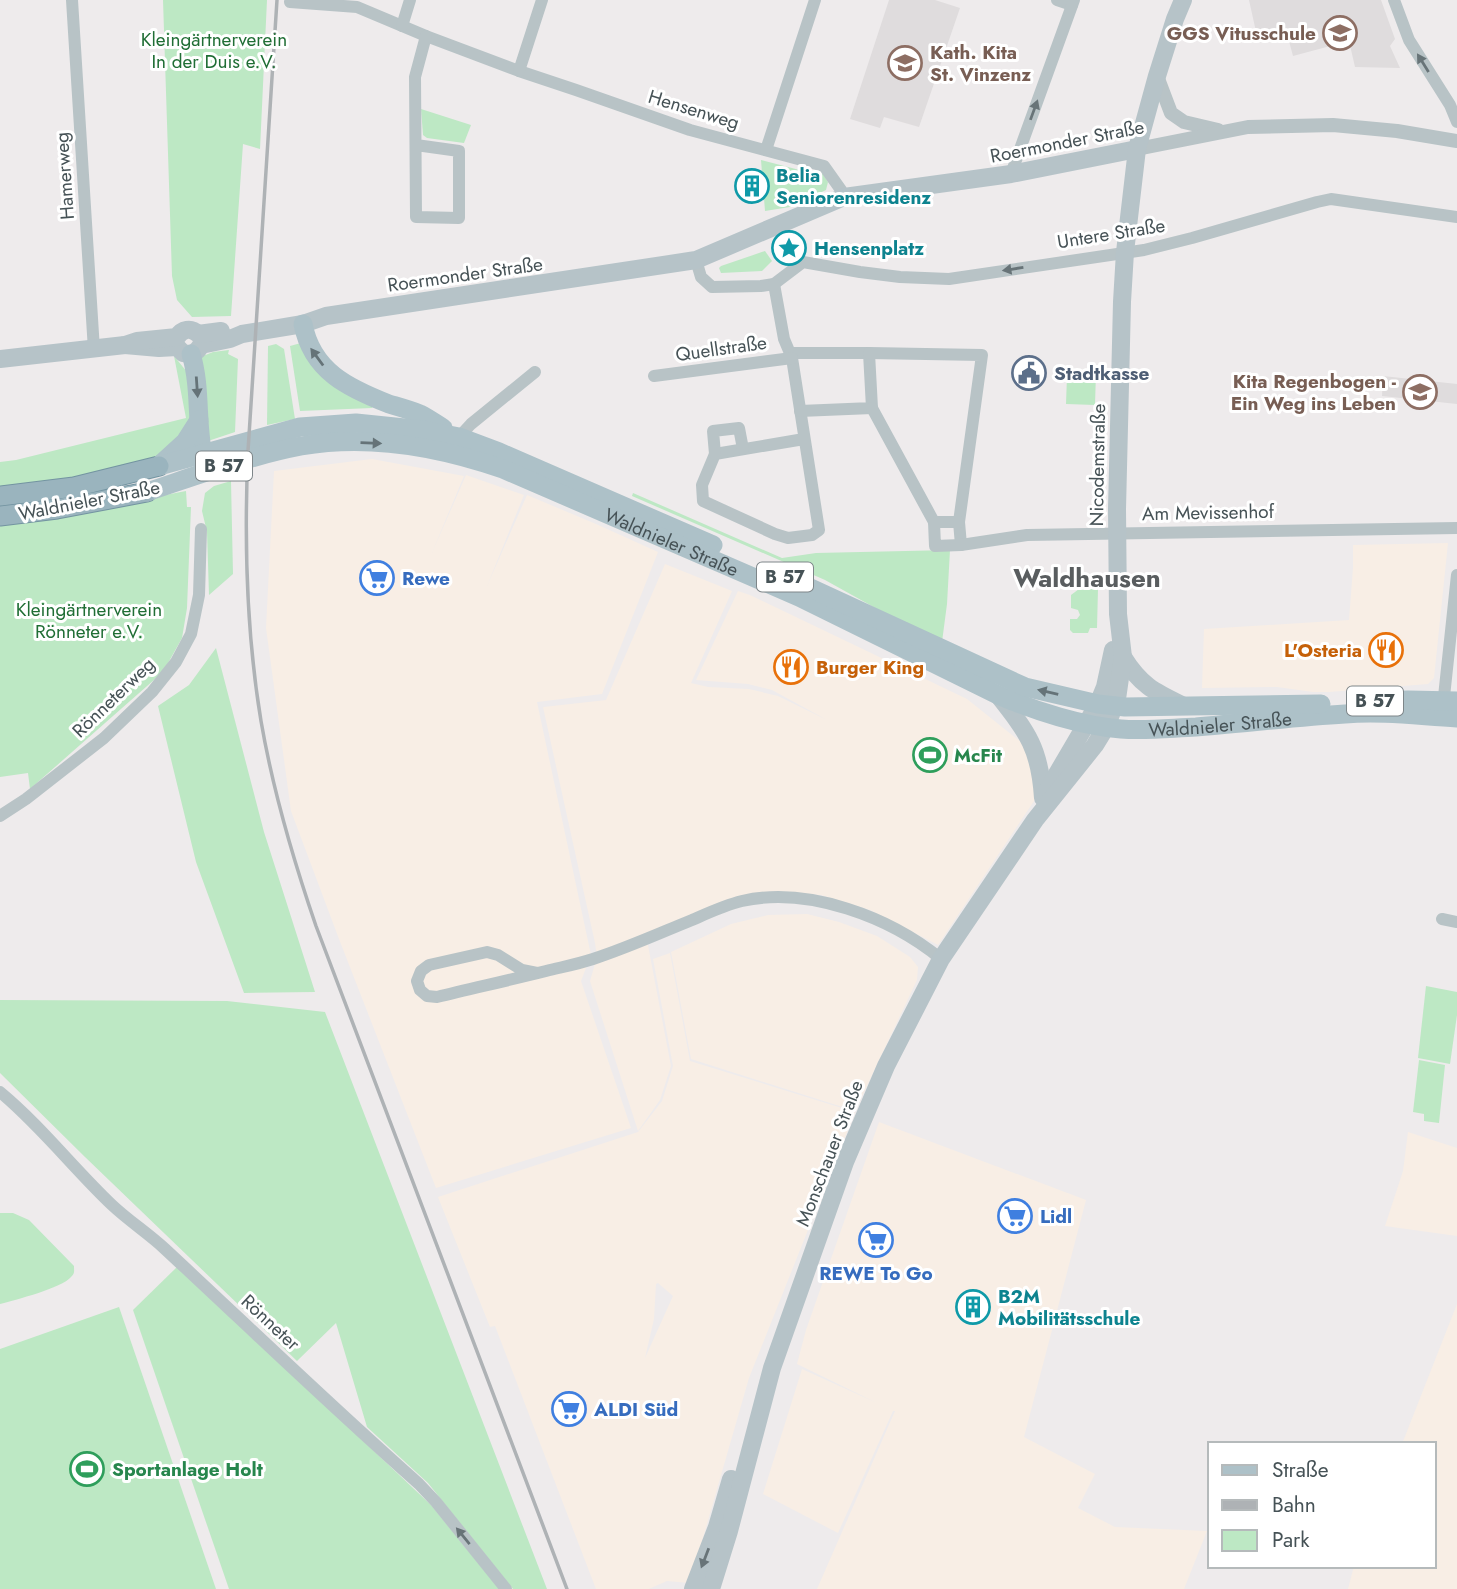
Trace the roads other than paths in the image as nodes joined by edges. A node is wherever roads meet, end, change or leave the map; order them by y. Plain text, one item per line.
1 (72, 0) edge
2 (410, 0) edge
3 (542, 0) edge
4 (815, 0) edge
5 (1057, 0) edge
6 (1183, 0) edge
7 (1394, 0) edge
8 (290, 2) edge
9 (1073, 3) edge
10 (401, 26) junction
11 (426, 36) junction
12 (519, 71) junction
13 (1157, 76) junction
14 (1457, 122) edge
15 (1223, 131) junction
16 (1457, 141) edge
17 (416, 145) junction
18 (1137, 149) junction
19 (766, 150) junction
20 (1011, 174) junction
21 (844, 197) junction
22 (1457, 217) edge
23 (1125, 252) junction
24 (696, 260) junction
25 (774, 284) junction
26 (303, 324) junction
27 (189, 343) junction
28 (94, 350) junction
29 (869, 353) junction
30 (791, 355) junction
31 (0, 359) edge
32 (535, 372) dead end
33 (654, 376) dead end
34 (872, 408) junction
35 (800, 411) junction
36 (199, 420) junction
37 (460, 437) junction
38 (804, 439) junction
39 (743, 449) junction
40 (715, 454) junction
41 (205, 463) junction
42 (159, 466) junction
43 (147, 492) joint
44 (0, 496) edge
45 (0, 516) edge
46 (934, 522) junction
47 (959, 522) junction
48 (1457, 528) edge
49 (201, 529) dead end
50 (1117, 534) junction
51 (961, 545) junction
52 (1457, 575) edge
53 (1118, 614) junction
54 (1123, 657) junction
55 (998, 695) junction
56 (1106, 705) junction
57 (1185, 706) junction
58 (1450, 709) edge
59 (1096, 725) junction
60 (1042, 798) junction
61 (0, 816) edge
62 (1035, 820) junction
63 (1442, 919) dead end
64 (1457, 922) edge
65 (940, 959) junction
66 (537, 973) junction
67 (0, 1092) edge
68 (506, 1589) edge
69 (703, 1589) edge

1 - 28 street, Hamerweg
2 - 10 street
3 - 12 street
4 - 19 street
5 - 9 street
6 - 13 main road, Nicodemstraße
14 -> 7 street
8 - 10 street, Hensenweg
20 -> 9 street
10 - 11 street, Hensenweg
11 - 12 street, Hensenweg
11 - 17 street
12 - 19 street, Hensenweg
13 - 15 street
13 - 18 main road, Nicodemstraße
15 - 16 street, Roermonder Straße
15 - 18 street, Roermonder Straße
17 - 17 street
18 - 20 main road, Roermonder Straße
18 - 23 main road, Nicodemstraße
19 - 21 street, Hensenweg
20 - 21 main road, Roermonder Straße
21 - 24 main road, Roermonder Straße
22 - 23 street, Untere Straße
23 -> 25 street, Untere Straße
23 - 50 main road, Nicodemstraße
24 - 25 street
24 - 26 main road, Roermonder Straße
25 - 30 street, Quellstraße
26 - 27 main road, Roermonder Straße
37 -> 26 main road
27 - 28 main road, Roermonder Straße
27 -> 36 main road
28 - 31 main road, Roermonder Straße
29 - 30 street, Quellstraße
29 - 34 street
29 - 47 street, Quellstraße
30 - 33 street, Quellstraße
30 - 35 street, Quellstraße
32 - 37 street
34 - 35 street
34 - 46 street, Am Mevissenhof
35 - 38 street, Quellstraße
36 - 41 main road
36 - 42 main road
37 - 41 main road, Waldnieler Straße / B 57
56 -> 37 main road, Waldnieler Straße / B 57
38 - 39 street
38 - 40 street, Quellstraße
39 - 40 street
39 - 40 street, Quellstraße
41 - 42 main road, Waldnieler Straße / B 57
41 - 43 main road, Waldnieler Straße / B 57
41 -> 55 main road, Waldnieler Straße / B 57
42 - 44 highway, Waldnieler Straße / B 57
43 - 45 highway, Waldnieler Straße / B 57
46 - 47 street
46 - 51 street, Am Mevissenhof
47 - 51 street
48 - 50 street, Am Mevissenhof
49 - 61 street, Rönneterweg
50 - 51 street, Am Mevissenhof
50 - 53 main road, Nicodemstraße
52 - 58 street
53 - 54 main road, Nicodemstraße
53 - 56 main road, Nicodemstraße
54 - 56 main road, Nicodemstraße
54 - 57 main road
55 - 59 main road, Waldnieler Straße / B 57
55 - 60 main road
56 - 57 main road, Waldnieler Straße / B 57
56 - 59 main road, Monschauer Straße
57 - 58 main road, Waldnieler Straße / B 57
58 - 59 main road, Waldnieler Straße / B 57
59 - 60 main road, Monschauer Straße
59 - 62 main road, Monschauer Straße
60 - 62 main road, Monschauer Straße
62 - 65 main road, Monschauer Straße
63 - 64 street
65 - 66 street
65 - 69 main road, Monschauer Straße
66 - 66 street
68 -> 67 street, Rönneter

